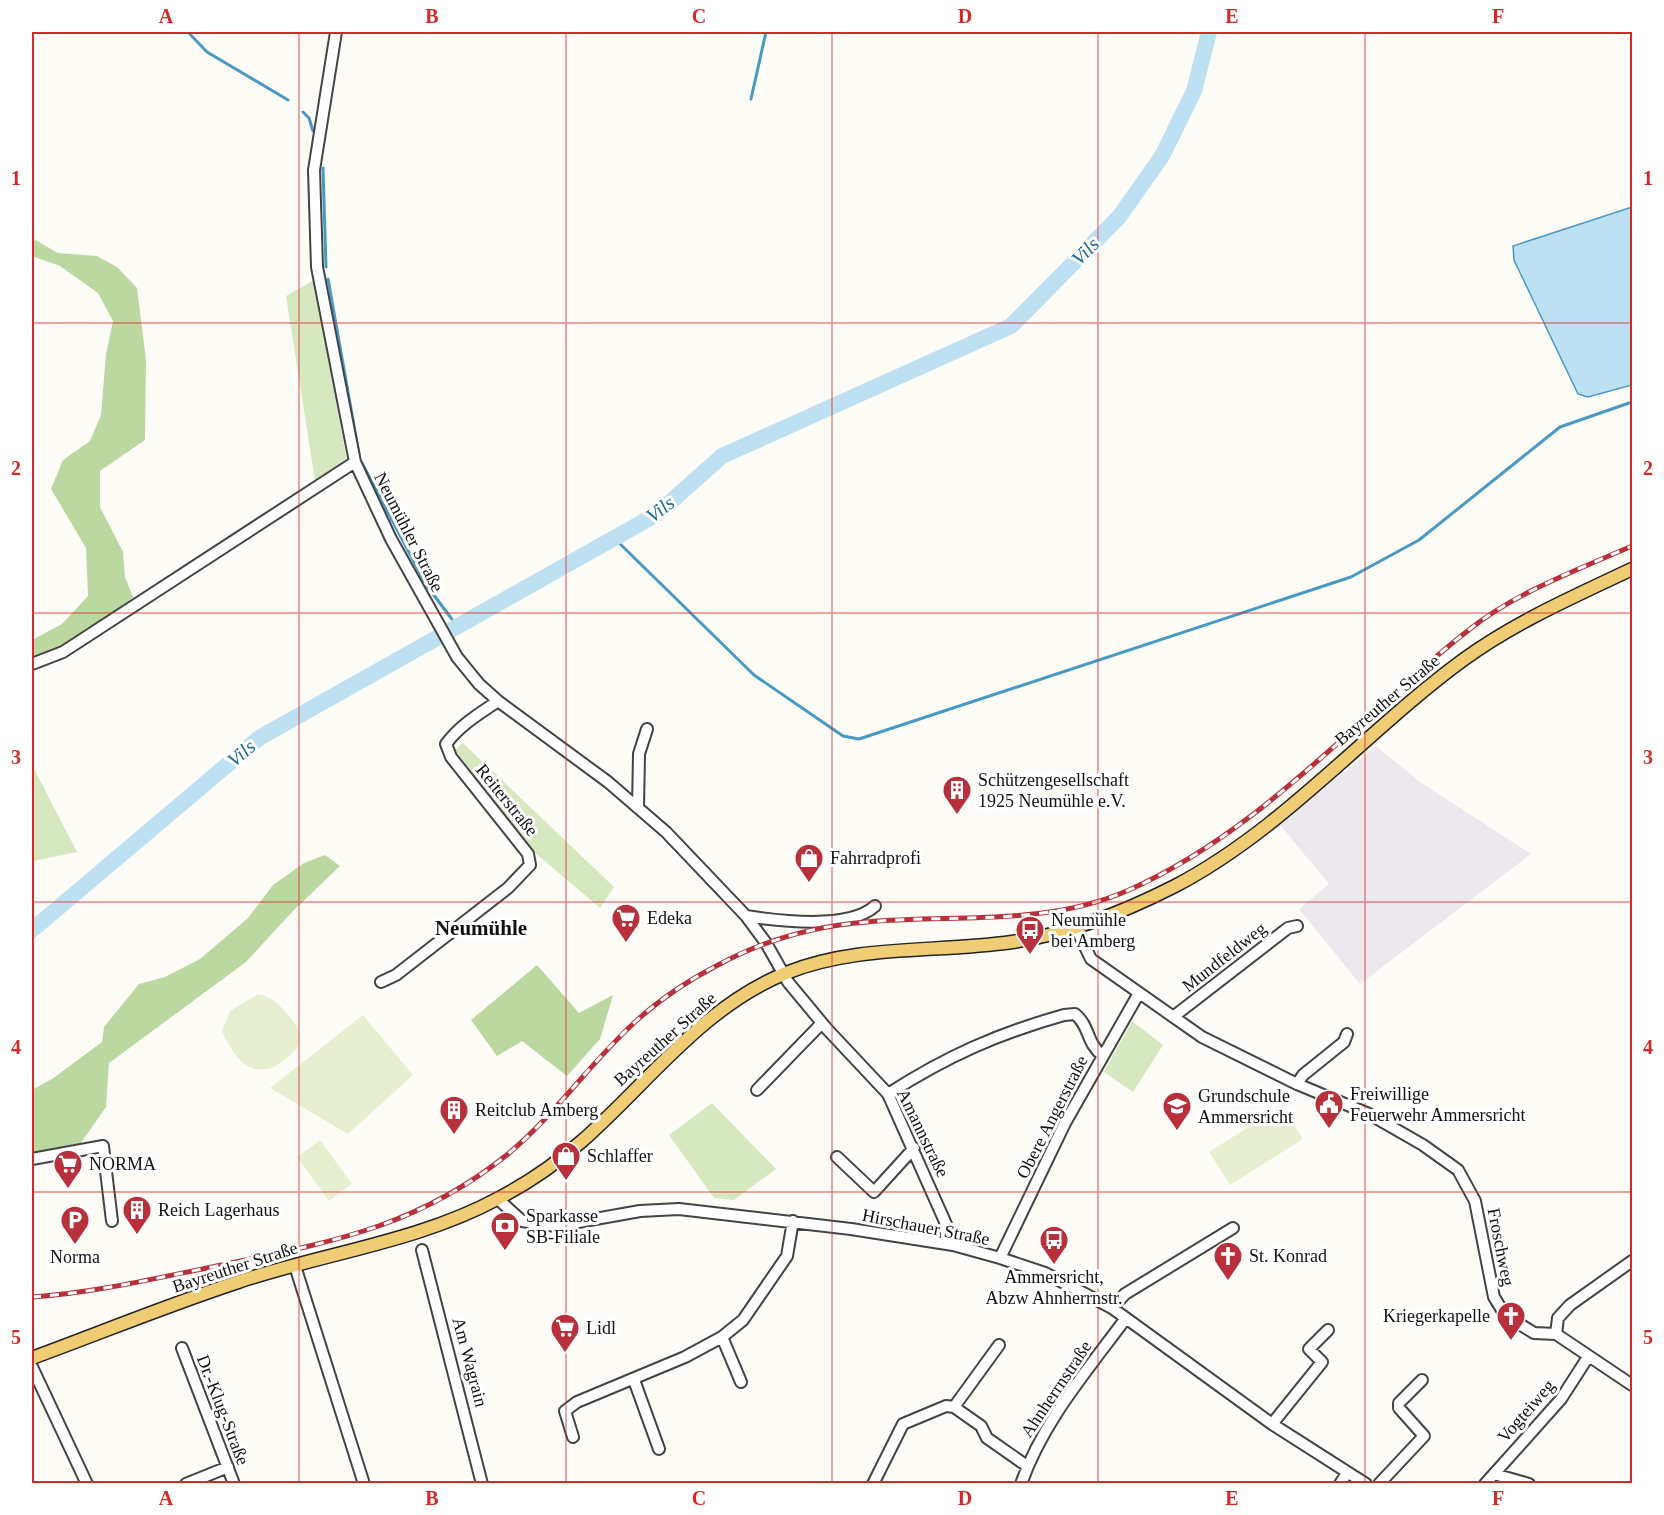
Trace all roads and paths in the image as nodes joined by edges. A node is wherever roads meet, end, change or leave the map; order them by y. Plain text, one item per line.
1 (336, 32) edge
2 (355, 462) junction
3 (1632, 569) edge
4 (32, 664) edge
5 (498, 701) junction
6 (647, 729) dead end
7 (638, 808) junction
8 (875, 906) dead end
9 (746, 916) junction
10 (1297, 926) dead end
11 (1076, 928) junction
12 (783, 974) junction
13 (381, 982) dead end
14 (1139, 993) junction
15 (1173, 1017) junction
16 (822, 1023) junction
17 (1347, 1034) dead end
18 (1103, 1056) junction
19 (1297, 1084) junction
20 (757, 1090) dead end
21 (888, 1094) junction
22 (915, 1148) junction
23 (837, 1157) dead end
24 (32, 1159) edge
25 (498, 1199) junction
26 (112, 1221) dead end
27 (793, 1221) junction
28 (1233, 1228) dead end
29 (946, 1244) junction
30 (422, 1250) dead end
31 (1000, 1258) junction
32 (1632, 1261) edge
33 (295, 1266) junction
34 (1112, 1308) junction
35 (1126, 1318) junction
36 (1328, 1330) dead end
37 (1556, 1334) junction
38 (722, 1337) junction
39 (999, 1345) dead end
40 (182, 1348) dead end
41 (1588, 1357) junction
42 (32, 1358) edge
43 (32, 1367) edge
44 (634, 1380) junction
45 (1422, 1380) dead end
46 (741, 1383) dead end
47 (1632, 1385) edge
48 (954, 1407) junction
49 (1272, 1424) junction
50 (573, 1437) dead end
51 (659, 1449) dead end
52 (1027, 1466) junction
53 (228, 1467) junction
54 (1347, 1473) junction
55 (1494, 1474) junction
56 (873, 1483) edge
57 (87, 1484) edge
58 (186, 1484) edge
59 (234, 1484) edge
60 (364, 1484) edge
61 (482, 1484) edge
62 (1021, 1484) edge
63 (1340, 1484) edge
64 (1366, 1484) edge
65 (1379, 1484) edge
66 (1485, 1484) edge
67 (1529, 1484) edge

1 - 2 street, Neumühler Straße
2 - 4 street
2 - 5 street, Neumühler Straße
3 - 11 main road, Bayreuther Straße
5 - 7 street, Neumühler Straße
5 - 13 street, Reiterstraße
6 - 7 street
7 - 9 street, Neumühler Straße
8 - 9 street
9 - 12 street, Neumühler Straße
10 - 15 street, Mundfeldweg
11 - 12 main road, Bayreuther Straße
11 - 14 street, Froschweg
12 - 16 street, Amannstraße
12 - 25 main road, Bayreuther Straße
14 - 15 street, Froschweg
14 - 18 street, Obere Angerstraße
15 - 19 street, Froschweg
16 - 20 street
16 - 21 street, Amannstraße
17 - 19 street
18 - 21 street
18 - 31 street, Obere Angerstraße
19 - 37 street, Froschweg
21 - 22 street, Amannstraße
22 - 23 street
22 - 29 street, Amannstraße
24 - 26 street
25 - 27 street, Hirschauer Straße
25 - 33 main road, Bayreuther Straße
27 - 29 street, Hirschauer Straße
27 - 38 street
28 - 34 street
29 - 31 street, Hirschauer Straße
30 - 61 street, Am Wagrain
31 - 34 street, Hirschauer Straße
32 - 37 street
33 - 42 main road, Bayreuther Straße
33 - 60 street
34 - 35 street, Hirschauer Straße
35 - 49 street, Hirschauer Straße
35 - 52 street, Ahnherrnstraße
36 - 49 street
37 - 41 street
38 - 44 street
38 - 46 street
39 - 48 street
40 - 53 street, Dr.-Klug-Straße
41 - 47 street
41 - 55 street, Vogteiweg
43 - 57 street
44 - 50 street
44 - 51 street
45 - 65 street
48 - 52 street
48 - 56 street
49 - 54 street, Hirschauer Straße
52 - 62 street, Ahnherrnstraße
53 - 58 street
53 - 59 street, Dr.-Klug-Straße
54 - 63 street
54 - 64 street, Hirschauer Straße
55 - 66 street, Vogteiweg
55 - 67 street

